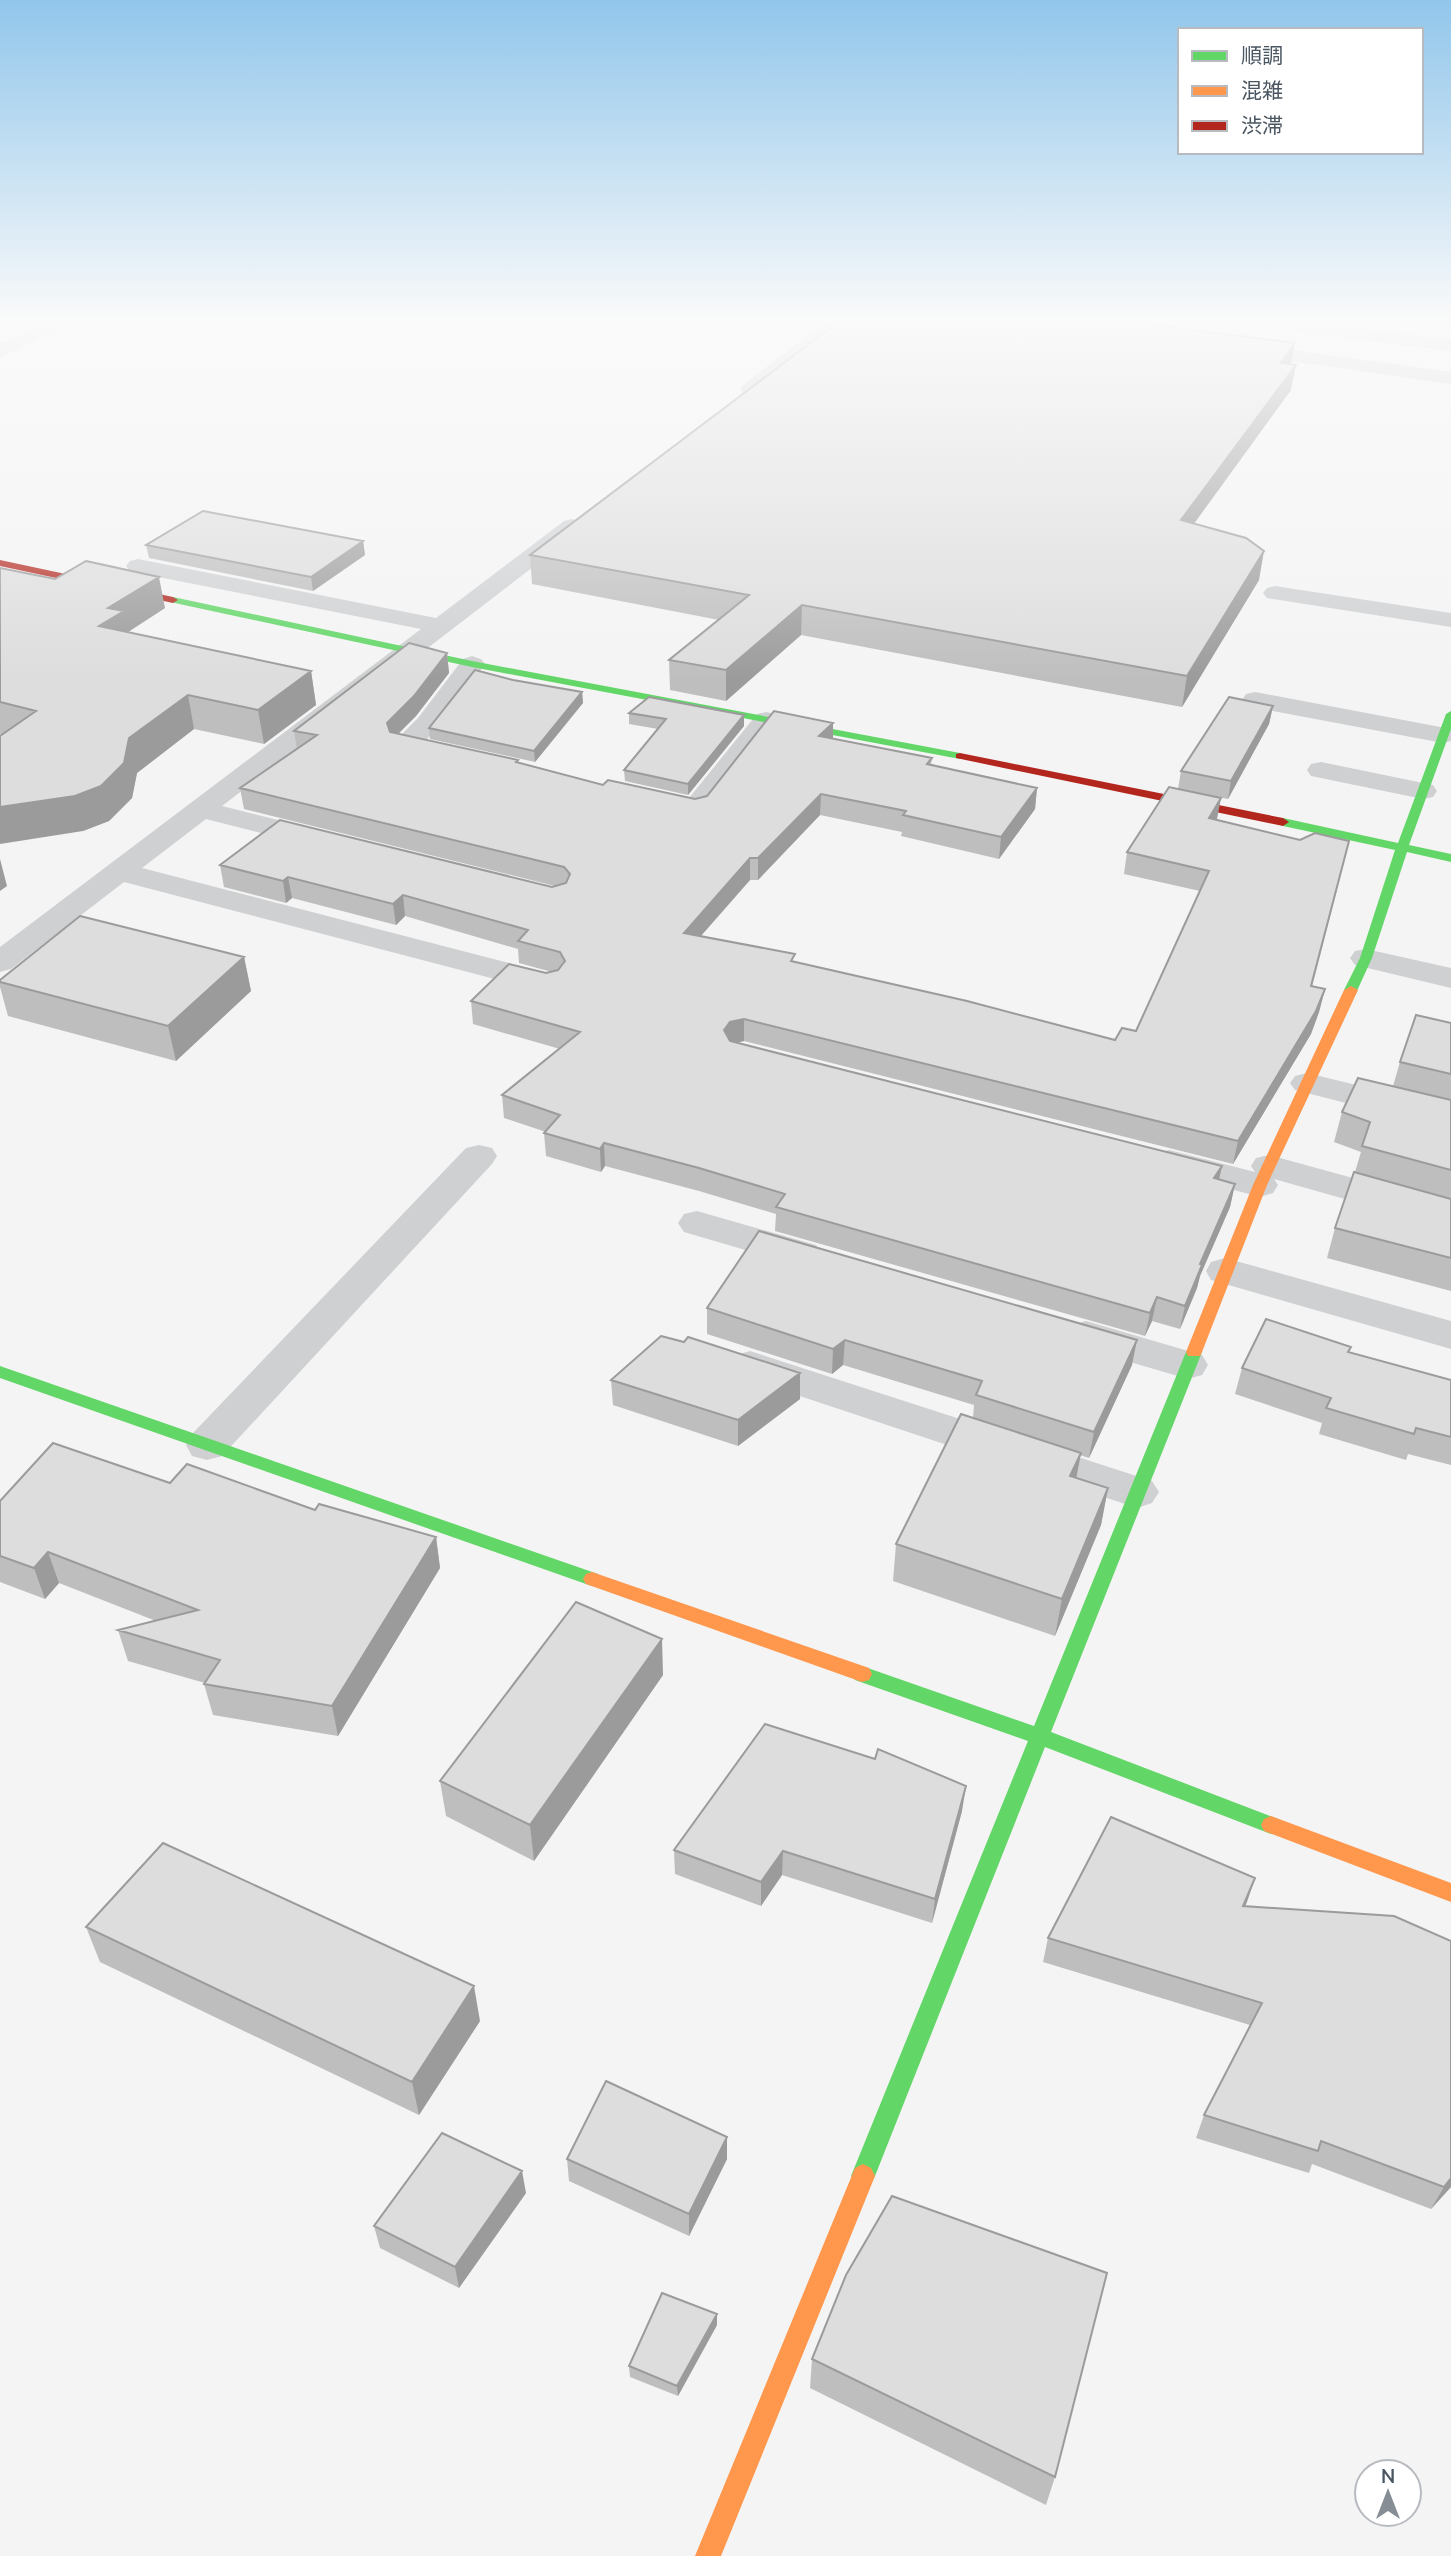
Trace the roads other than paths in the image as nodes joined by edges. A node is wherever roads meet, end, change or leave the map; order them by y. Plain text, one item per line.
1 (593, 509) edge
2 (0, 563) edge
3 (138, 566) dead end
4 (1275, 593) dead end
5 (1451, 620) edge
6 (440, 626) junction
7 (407, 651) junction
8 (472, 664) junction
9 (1255, 700) edge
10 (766, 720) junction
11 (1447, 725) edge
12 (471, 759) edge
13 (1321, 771) dead end
14 (1423, 791) junction
15 (629, 794) edge
16 (200, 809) junction
17 (344, 845) edge
18 (1402, 848) junction
19 (1451, 858) edge
20 (119, 871) junction
21 (1366, 958) junction
22 (0, 962) edge
23 (1451, 978) edge
24 (548, 983) edge
25 (1307, 1083) junction
26 (1451, 1119) edge
27 (1141, 1154) edge
28 (479, 1156) dead end
29 (1264, 1175) junction
30 (1451, 1217) edge
31 (697, 1223) dead end
32 (843, 1265) edge
33 (1225, 1270) junction
34 (1055, 1326) edge
35 (1451, 1335) edge
36 (710, 1352) edge
37 (1188, 1364) junction
38 (0, 1372) edge
39 (207, 1444) junction
40 (1138, 1493) junction
41 (1041, 1737) junction
42 (1451, 1893) edge
43 (708, 2556) edge

1 - 6 street
2 - 7 street
3 - 6 street
4 - 5 street
6 - 7 street
7 - 8 street
7 - 16 street
8 - 10 street
8 - 12 street
9 - 11 street
10 - 15 street
10 - 18 street
11 - 14 street
13 - 14 street
14 - 18 street
16 - 17 street
16 - 20 street
18 - 19 street
18 - 21 street
20 - 22 street
20 - 24 street
21 - 23 street
21 - 25 street
25 - 26 street
25 - 29 street
27 - 29 street
28 - 39 street
29 - 30 street
29 - 33 street
31 - 32 street
33 - 35 street
33 - 37 street
34 - 37 street
36 - 40 street
37 - 40 street
38 - 39 street
39 - 41 street
40 - 41 street
41 - 42 street
41 - 43 street

